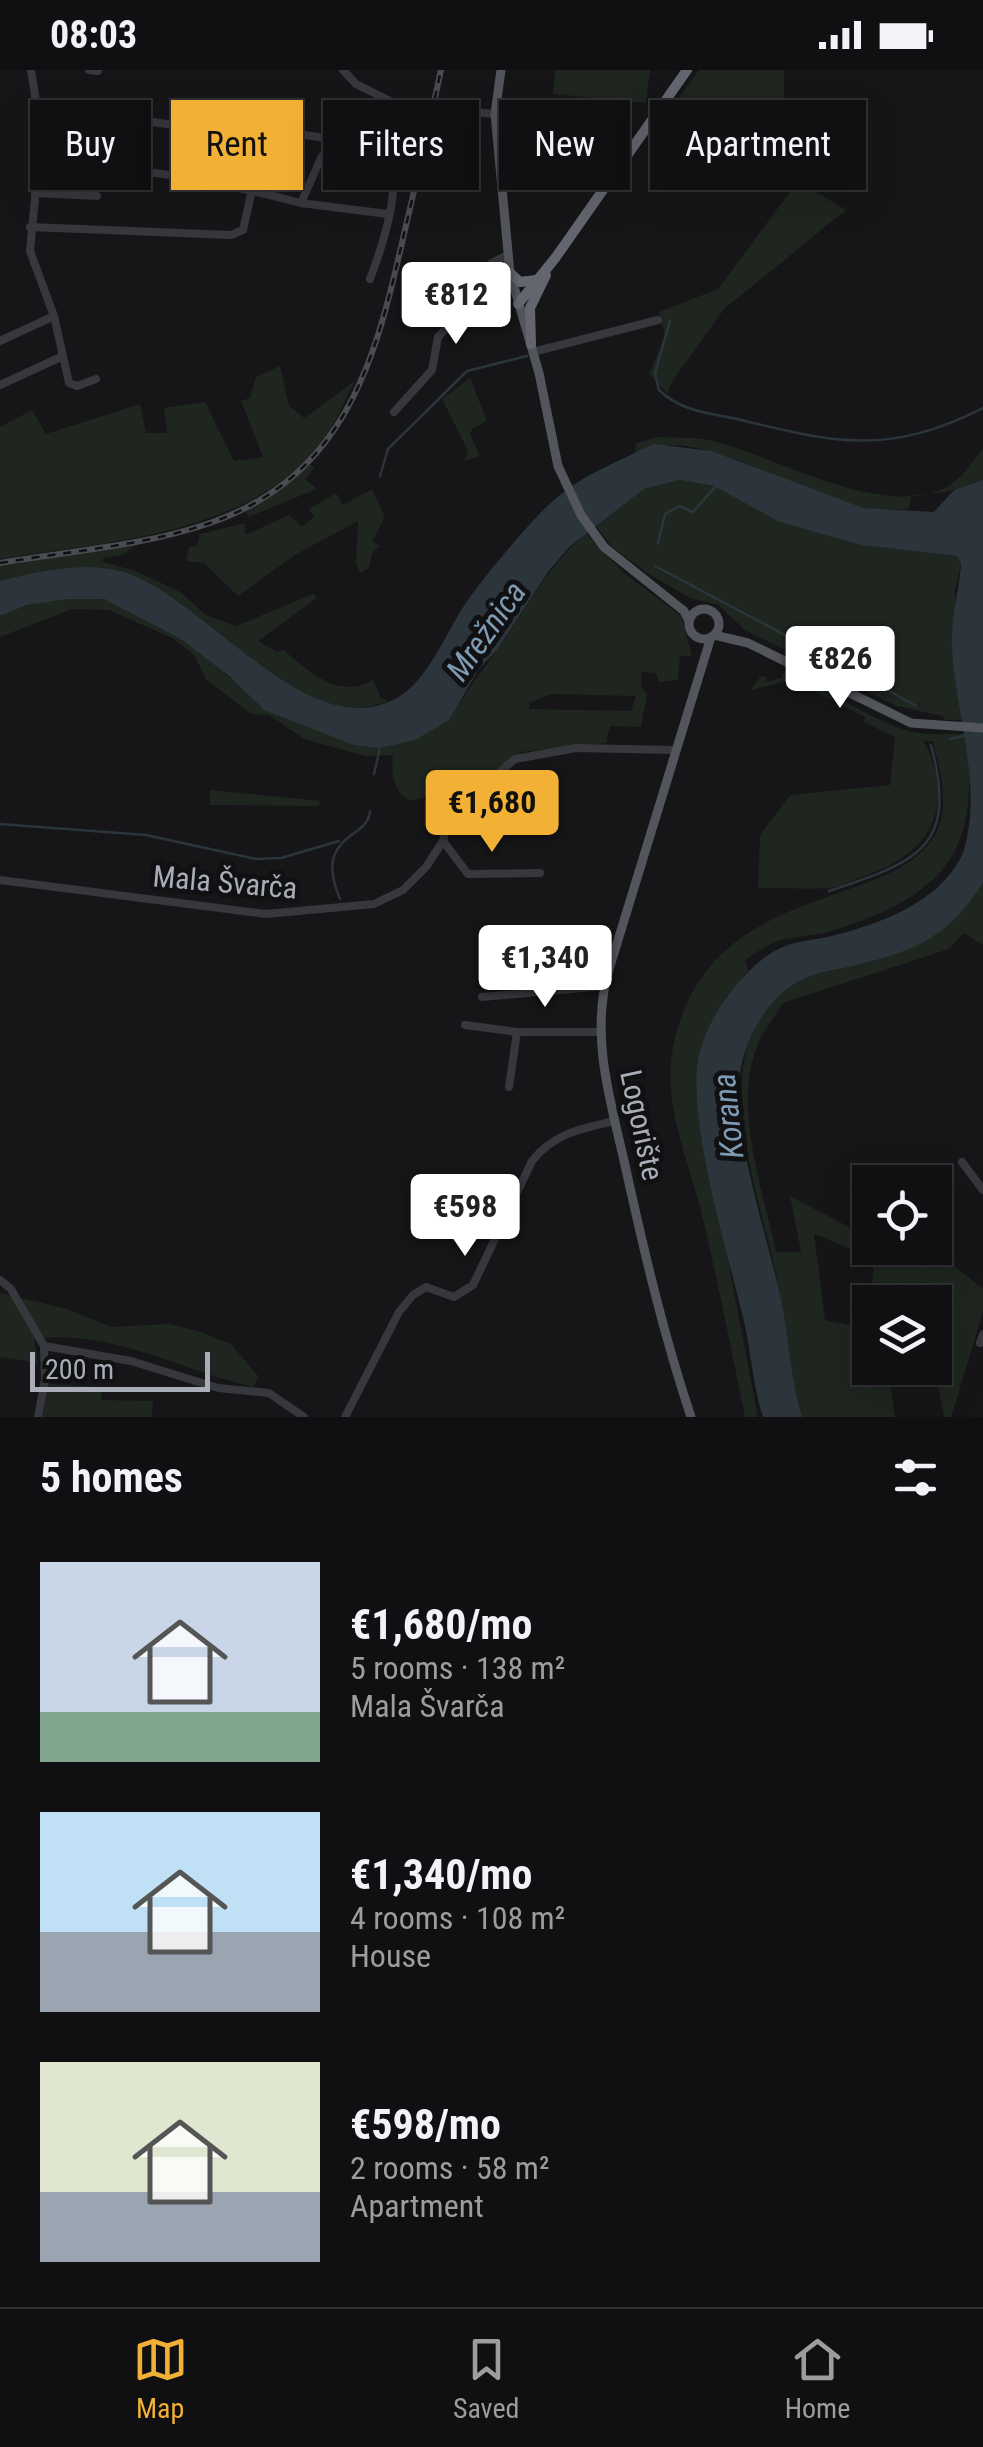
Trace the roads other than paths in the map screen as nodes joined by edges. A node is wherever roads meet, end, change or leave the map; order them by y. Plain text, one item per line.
1 (30, 70) edge
2 (89, 70) edge
3 (98, 70) edge
4 (344, 70) edge
5 (501, 70) edge
6 (688, 70) edge
7 (35, 100) edge
8 (388, 100) edge
9 (479, 113) edge
10 (494, 114) junction
11 (151, 122) edge
12 (323, 138) edge
13 (323, 155) edge
14 (34, 190) edge
15 (252, 190) joint
16 (392, 190) edge
17 (34, 193) junction
18 (97, 196) dead end
19 (301, 203) junction
20 (388, 214) junction
21 (30, 227) junction
22 (508, 254) junction
23 (556, 256) junction
24 (510, 273) junction
25 (370, 280) dead end
26 (537, 280) junction
27 (532, 302) junction
28 (518, 304) junction
29 (54, 316) junction
30 (658, 320) dead end
31 (0, 340) edge
32 (532, 348) junction
33 (64, 356) junction
34 (96, 380) dead end
35 (0, 385) edge
36 (394, 412) dead end
37 (661, 593) junction
38 (705, 608) junction
39 (718, 618) junction
40 (690, 620) junction
41 (693, 634) junction
42 (712, 636) junction
43 (748, 643) junction
44 (700, 669) junction
45 (983, 728) edge
46 (675, 750) junction
47 (443, 841) junction
48 (540, 873) dead end
49 (0, 880) edge
50 (604, 986) junction
51 (482, 997) dead end
52 (465, 1025) dead end
53 (517, 1032) junction
54 (600, 1032) junction
55 (509, 1088) dead end
56 (614, 1121) junction
57 (962, 1162) dead end
58 (983, 1190) edge
59 (0, 1280) edge
60 (44, 1346) junction
61 (38, 1417) edge
62 (304, 1417) edge
63 (345, 1417) edge
64 (691, 1417) edge

1 - 7 street
2 - 3 street
4 - 8 street
5 - 10 main road
6 - 23 highway
9 - 10 street
10 - 22 main road
11 - 12 street
13 - 19 street
14 - 17 street
15 - 19 street
15 - 21 street
16 - 20 street
17 - 18 street
17 - 21 street
19 - 20 street
20 - 25 street
21 - 29 street
22 - 24 main road
22 - 36 street
23 - 26 highway
23 - 27 highway
24 - 26 highway
24 - 28 main road
26 - 28 highway
27 - 28 highway
27 - 32 highway
28 - 32 main road
29 - 31 street
29 - 33 street
30 - 32 street
32 - 37 main road
33 - 34 street
33 - 35 street
37 - 38 main road
37 - 40 main road
38 - 39 main road
38 - 40 main road
39 - 42 main road
39 - 43 main road
40 - 41 main road
41 - 42 main road
41 - 44 main road, Logorište
42 - 43 main road
42 - 44 main road, Logorište
43 - 45 main road
44 - 46 main road, Logorište
46 - 47 street, Mala Švarča
46 - 50 main road, Logorište
47 - 48 street
47 - 49 street, Mala Švarča
50 - 51 street
50 - 54 main road, Logorište
52 - 53 street
53 - 54 street
53 - 55 street
54 - 56 main road, Logorište
56 - 63 street
56 - 64 main road, Logorište
57 - 58 street
59 - 60 street
60 - 61 street
60 - 62 street

